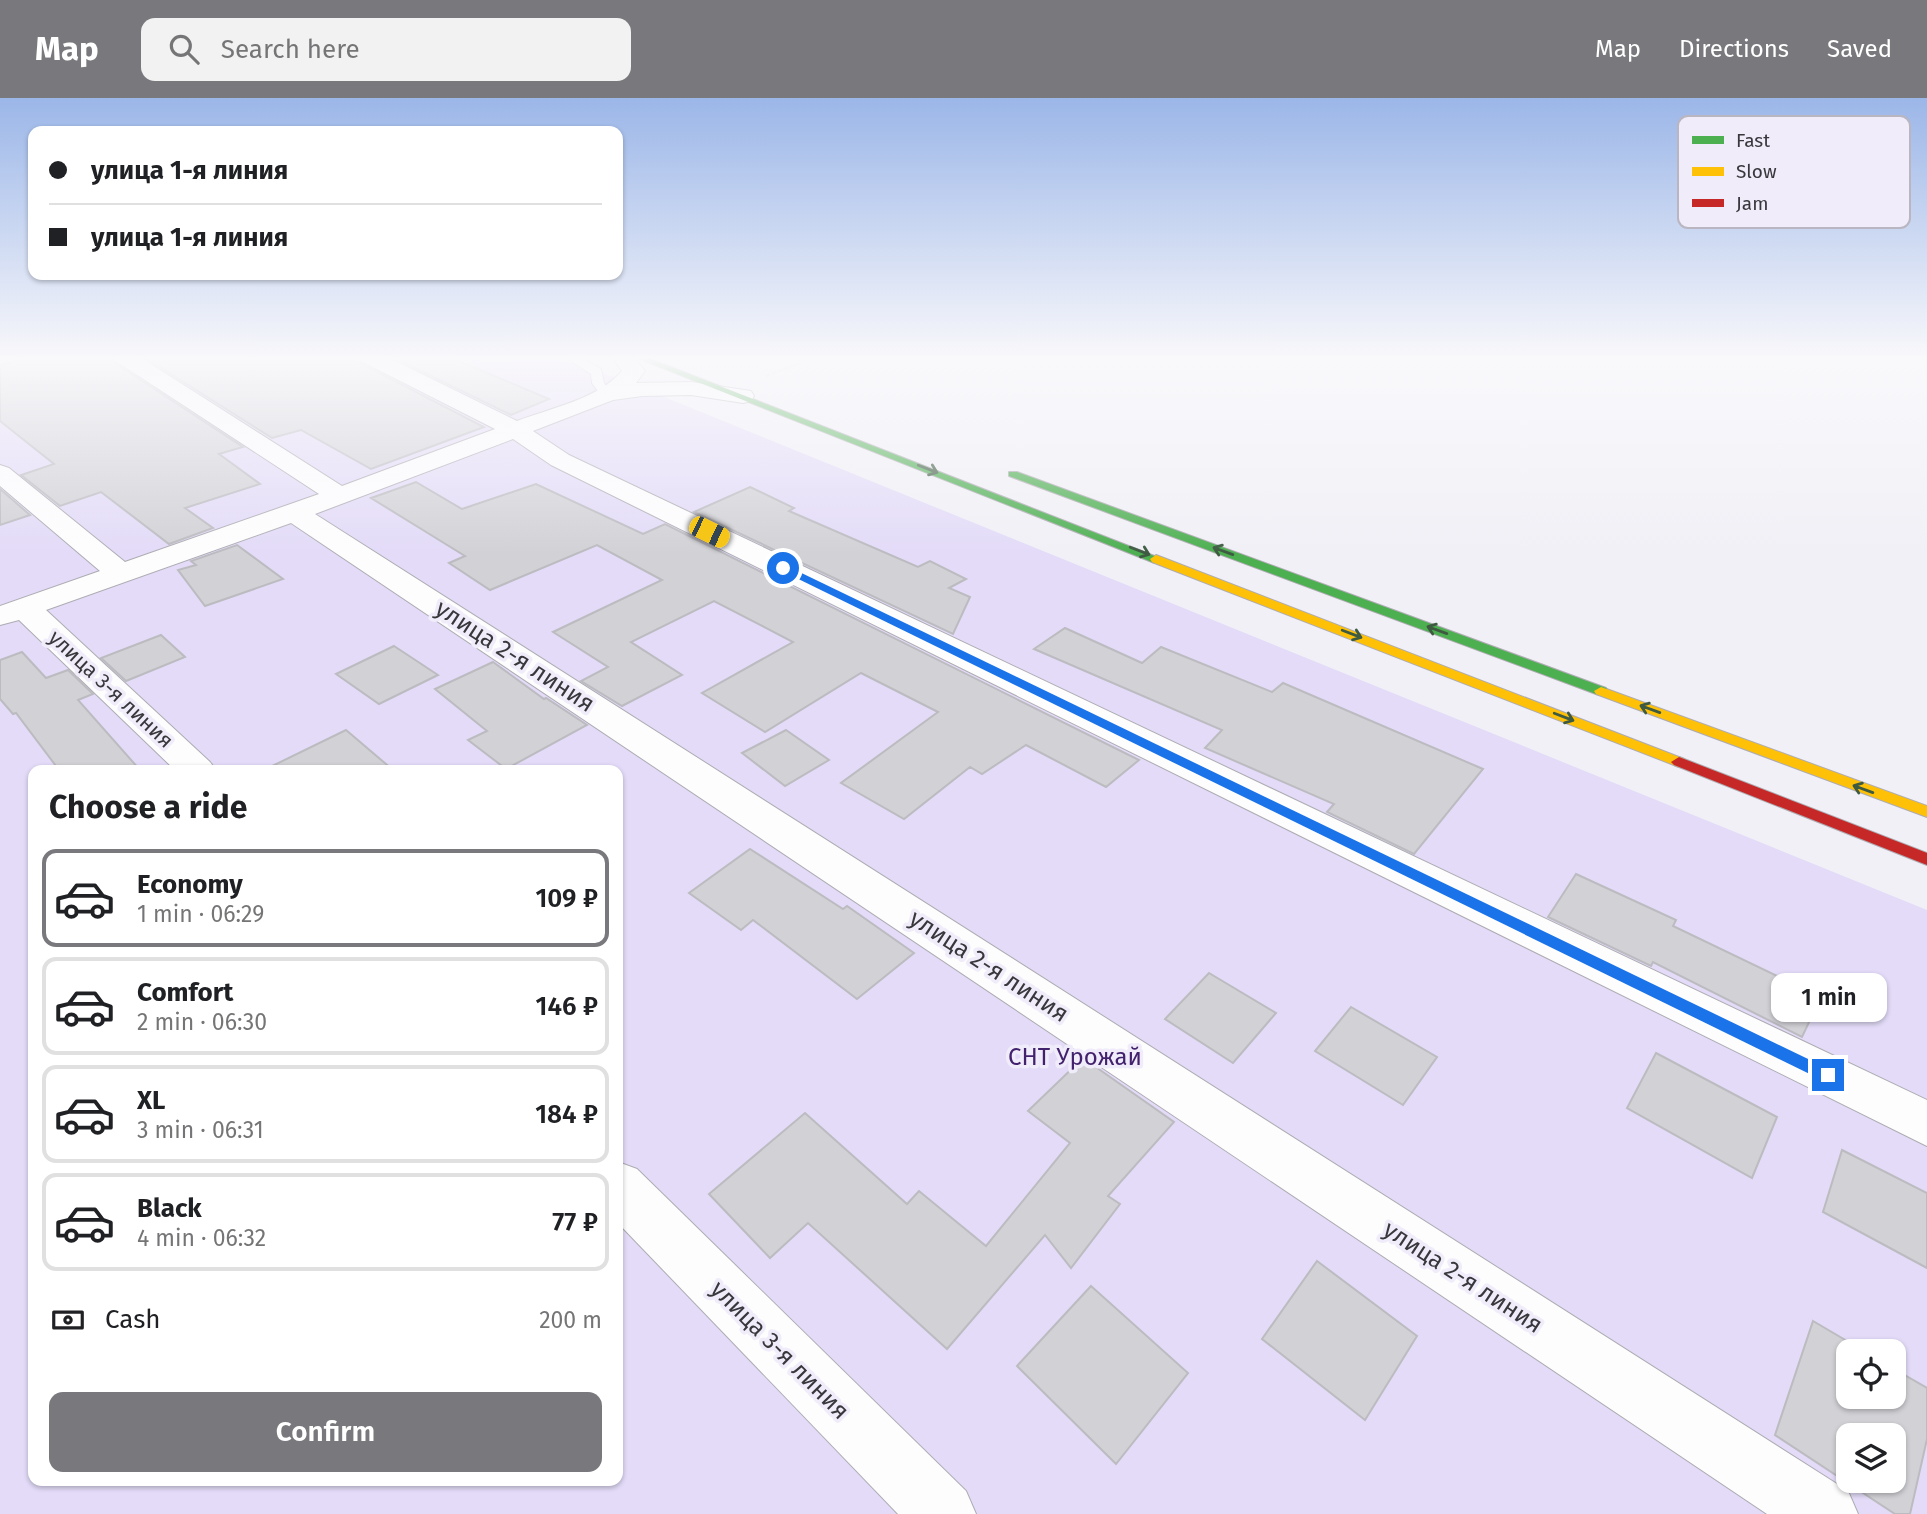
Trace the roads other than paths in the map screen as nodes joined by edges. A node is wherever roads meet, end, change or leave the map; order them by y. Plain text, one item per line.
1 (224, 422) edge
2 (500, 422) edge
3 (533, 422) edge
4 (834, 422) edge
5 (514, 429) junction
6 (991, 466) dead end
7 (0, 473) edge
8 (340, 496) junction
9 (293, 512) junction
10 (122, 574) junction
11 (12, 612) edge
12 (191, 765) edge
13 (1927, 812) edge
14 (1927, 859) edge
15 (1927, 1124) edge
16 (623, 1191) edge
17 (943, 1514) edge
18 (1825, 1514) edge

1 - 8 street
2 - 5 street
3 - 5 street
4 -> 14 main road
5 - 8 street
5 - 15 street
13 -> 6 main road
7 - 10 street
8 - 9 street
9 - 10 street
9 - 18 street, улица 2-я линия
10 - 11 street
11 - 12 street, улица 3-я линия
16 - 17 street, улица 3-я линия

